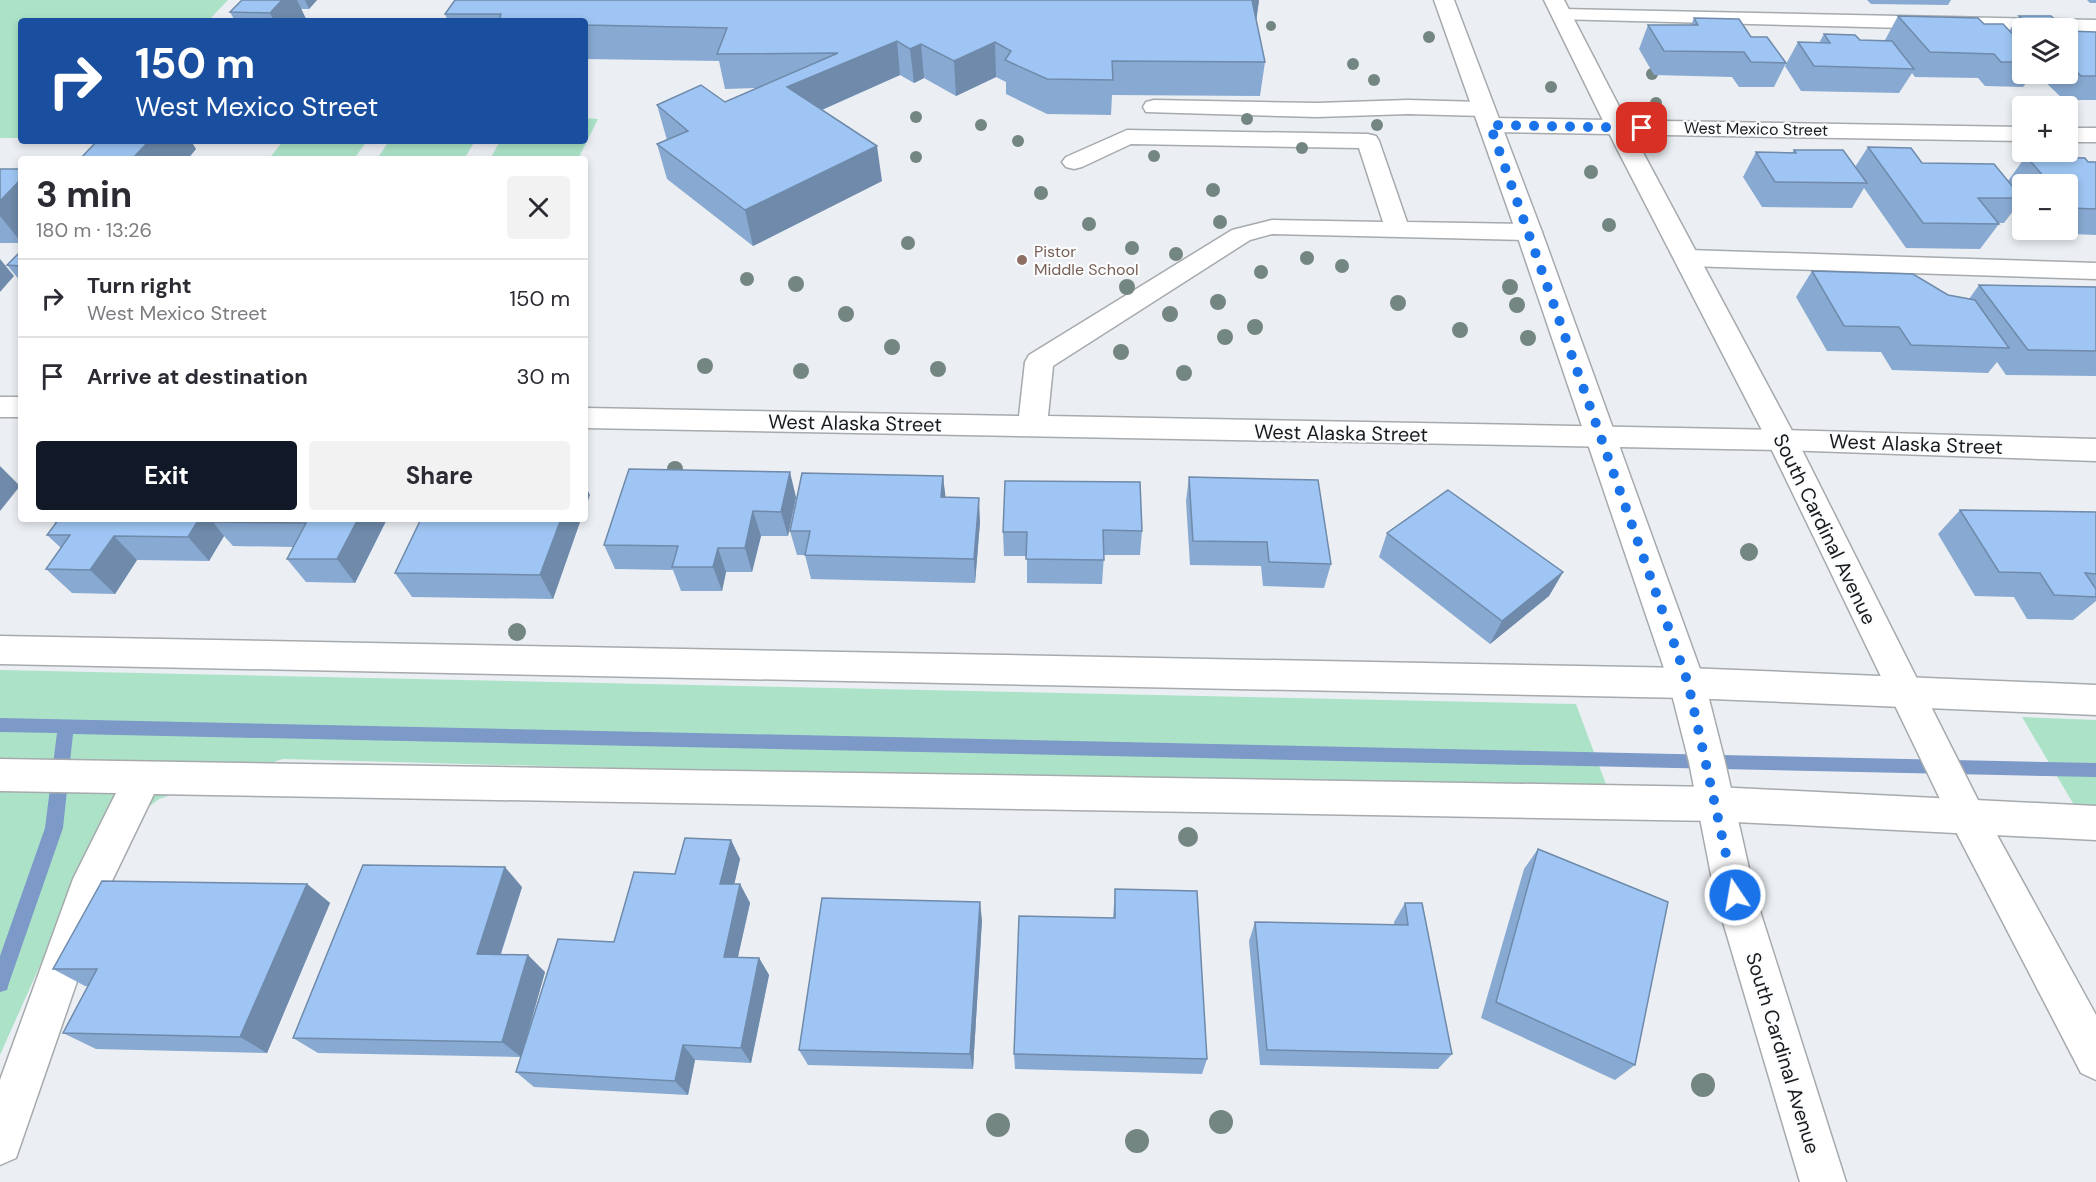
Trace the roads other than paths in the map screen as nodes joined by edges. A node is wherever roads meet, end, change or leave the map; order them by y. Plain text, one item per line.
1 (1444, 0) edge
2 (1558, 8) edge
3 (2096, 26) edge
4 (1154, 107) dead end
5 (1486, 117) junction
6 (1618, 127) junction
7 (2012, 134) edge
8 (2078, 135) edge
9 (2096, 135) edge
10 (1074, 162) dead end
11 (1397, 228) junction
12 (1529, 231) junction
13 (1688, 258) junction
14 (2096, 271) edge
15 (0, 407) edge
16 (18, 407) edge
17 (588, 418) edge
18 (1032, 427) junction
19 (1600, 437) junction
20 (1782, 440) junction
21 (2096, 450) edge
22 (0, 650) edge
23 (1688, 683) junction
24 (1906, 693) junction
25 (2096, 700) edge
26 (0, 775) edge
27 (143, 778) junction
28 (1716, 804) junction
29 (1967, 816) junction
30 (2096, 823) edge
31 (2096, 1058) edge
32 (0, 1143) edge
33 (1823, 1182) edge

1 - 5 main road, South Cardinal Avenue
2 - 3 main road
2 - 6 main road, South Cardinal Avenue
4 - 5 main road, West Mexico Street
5 - 6 main road, West Mexico Street
5 - 12 main road, South Cardinal Avenue
6 - 7 main road, West Mexico Street
6 - 13 main road, South Cardinal Avenue
8 - 9 main road
10 - 11 main road
11 - 12 main road
11 - 18 main road
12 - 19 main road, South Cardinal Avenue
13 - 14 main road
13 - 20 main road, South Cardinal Avenue
15 - 16 main road
17 - 18 main road, West Alaska Street
18 - 19 main road, West Alaska Street
19 - 20 main road, West Alaska Street
19 - 23 main road, South Cardinal Avenue
20 - 21 main road, West Alaska Street
20 - 24 main road, South Cardinal Avenue
22 - 23 main road
23 - 24 main road
23 - 28 main road, South Cardinal Avenue
24 - 25 main road
24 - 29 main road, South Cardinal Avenue
26 - 27 main road
27 - 28 main road
27 - 32 main road
28 - 29 main road
28 - 33 main road, South Cardinal Avenue
29 - 30 main road
29 - 31 main road, South Cardinal Avenue

